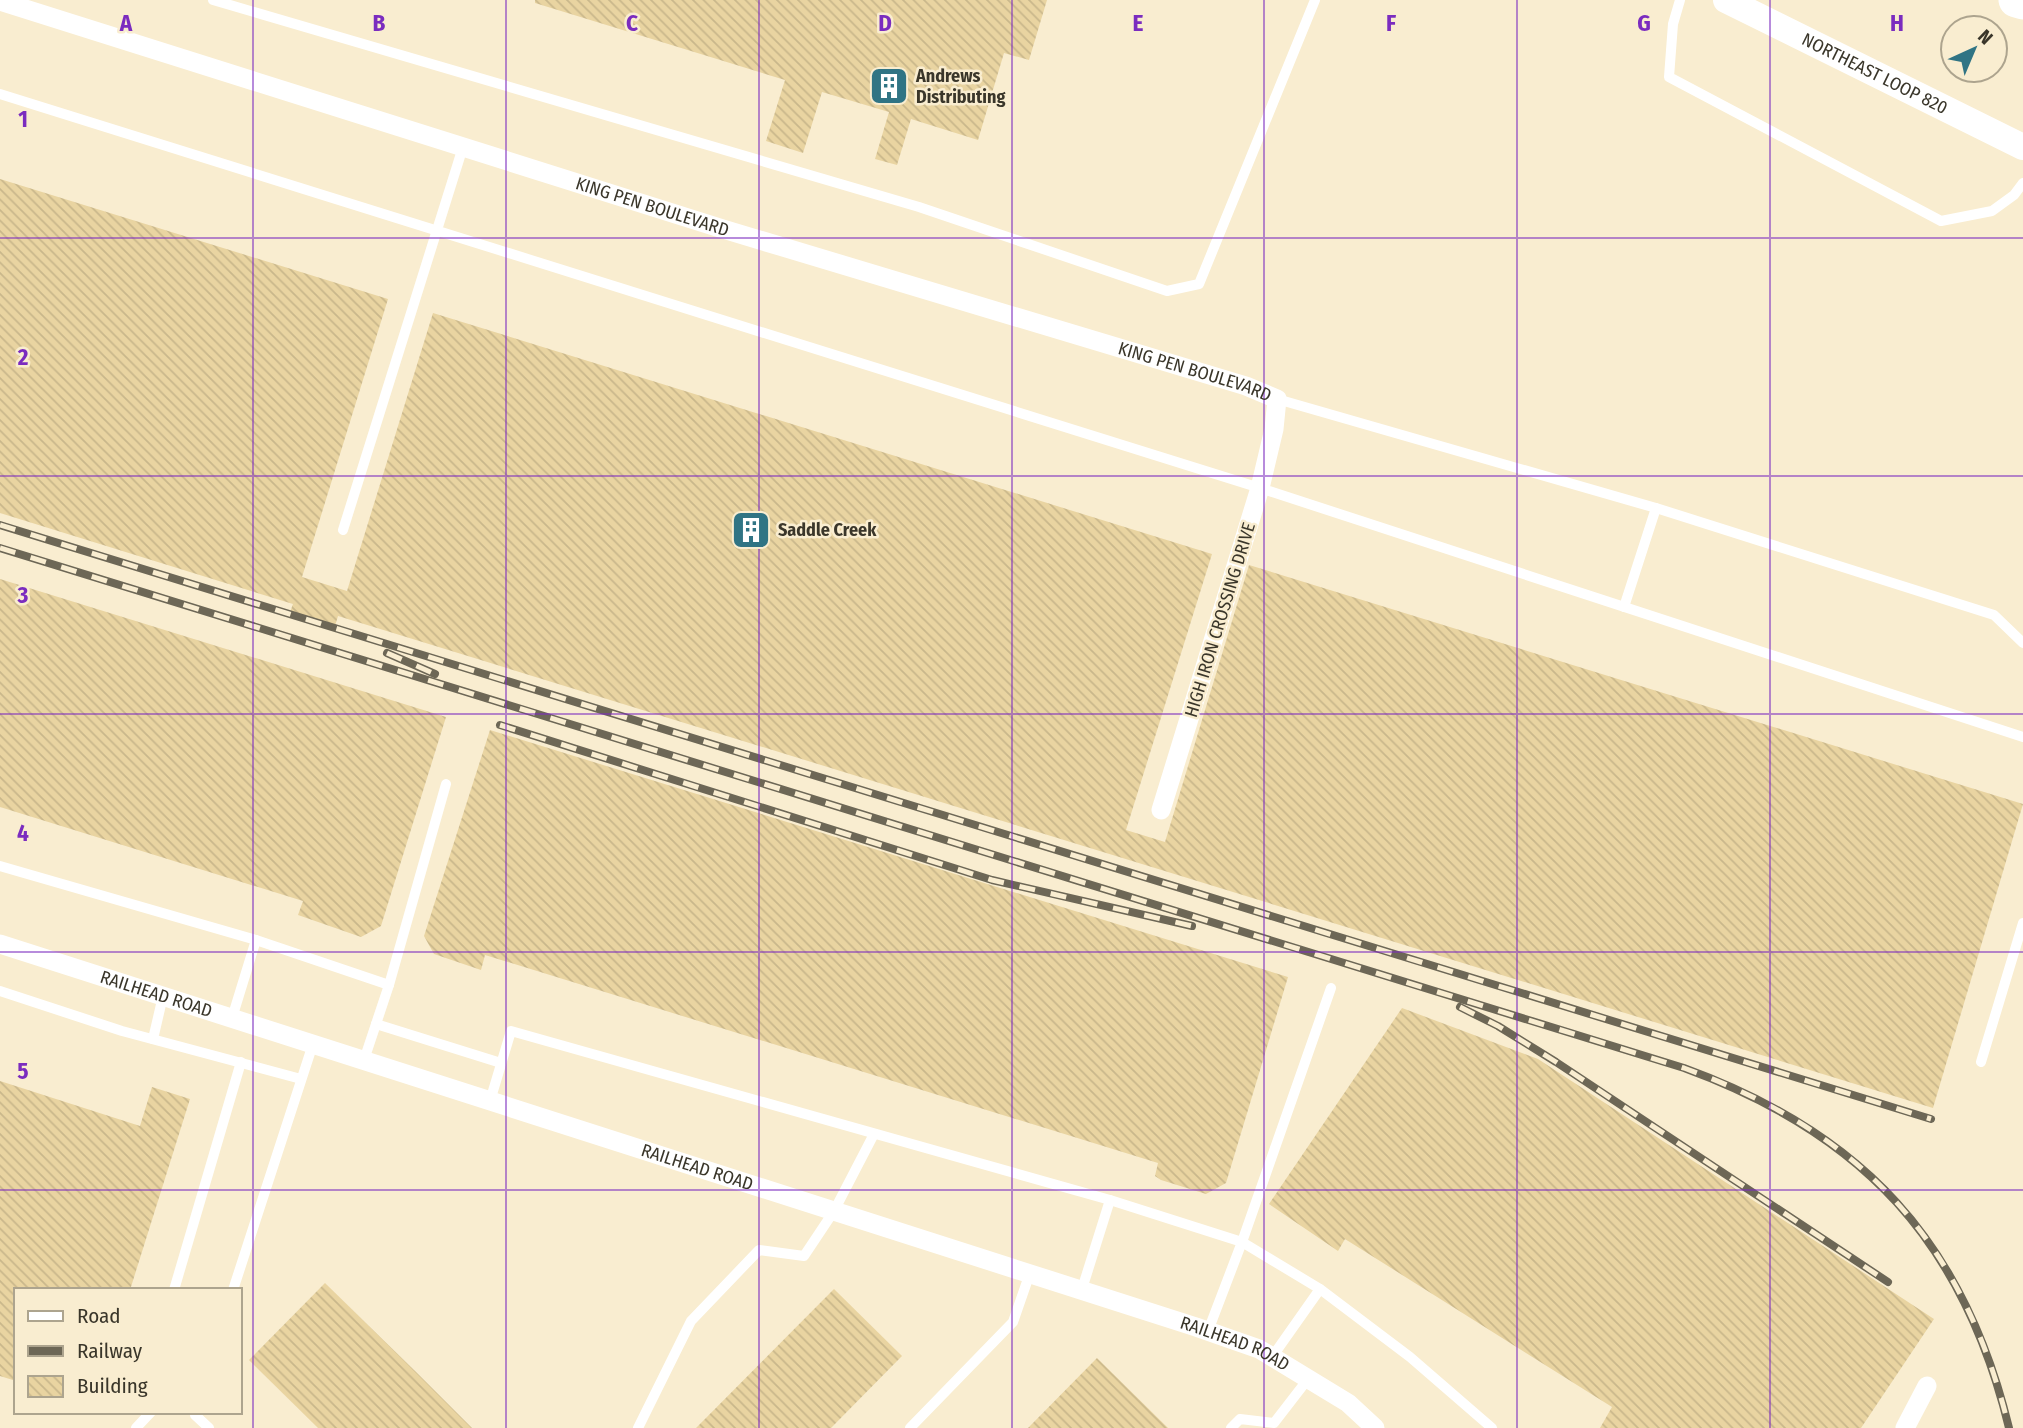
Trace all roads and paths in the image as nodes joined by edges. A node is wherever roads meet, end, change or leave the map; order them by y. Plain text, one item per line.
1 (213, 0) edge
2 (1315, 0) edge
3 (1680, 0) edge
4 (1726, 0) edge
5 (2016, 0) edge
6 (0, 1) edge
7 (2023, 2) edge
8 (0, 94) edge
9 (463, 147) junction
10 (2023, 148) edge
11 (2023, 183) edge
12 (436, 230) junction
13 (1277, 399) junction
14 (1274, 429) joint
15 (1260, 488) junction
16 (1656, 508) junction
17 (343, 530) dead end
18 (1624, 607) junction
19 (2023, 643) edge
20 (2023, 737) edge
21 (446, 784) dead end
22 (1161, 810) dead end
23 (0, 866) edge
24 (2023, 923) edge
25 (256, 940) junction
26 (0, 944) edge
27 (389, 985) junction
28 (1331, 988) dead end
29 (0, 991) edge
30 (163, 996) junction
31 (232, 1018) junction
32 (376, 1024) junction
33 (153, 1039) junction
34 (313, 1044) junction
35 (364, 1060) junction
36 (241, 1062) junction
37 (1981, 1062) dead end
38 (502, 1063) junction
39 (302, 1079) junction
40 (490, 1101) junction
41 (874, 1134) junction
42 (1110, 1200) junction
43 (834, 1212) junction
44 (1241, 1242) junction
45 (1030, 1273) junction
46 (175, 1288) edge
47 (234, 1288) edge
48 (1082, 1289) junction
49 (1320, 1289) junction
50 (1208, 1331) junction
51 (1272, 1357) junction
52 (1308, 1379) junction
53 (1927, 1386) dead end
54 (149, 1414) edge
55 (195, 1415) dead end
56 (1275, 1426) edge
57 (135, 1428) edge
58 (209, 1428) edge
59 (638, 1428) edge
60 (910, 1428) edge
61 (1231, 1428) edge
62 (1375, 1428) edge
63 (1491, 1428) edge
64 (1905, 1428) edge

1 - 2 lane
3 - 11 lane
4 - 10 street, NORTHEAST LOOP 820
5 - 7 highway
6 - 9 street, KING PEN BOULEVARD
8 - 12 lane
9 - 12 lane
9 - 13 street, KING PEN BOULEVARD
12 - 15 lane
12 - 17 lane
13 - 14 street, KING PEN BOULEVARD
13 - 16 lane
14 - 15 street, HIGH IRON CROSSING DRIVE
15 - 18 lane
15 - 22 street, HIGH IRON CROSSING DRIVE
16 - 18 lane
16 - 19 lane
18 - 20 lane
21 - 27 lane
23 - 25 lane
24 - 37 lane
25 - 27 lane
25 - 31 lane
26 - 30 street, RAILHEAD ROAD
27 - 32 lane
28 - 44 lane
29 - 33 lane
30 - 31 street, RAILHEAD ROAD
30 - 33 lane
31 - 34 street, RAILHEAD ROAD
32 - 35 lane
32 - 38 lane
33 - 36 lane
34 - 35 street, RAILHEAD ROAD
34 - 39 lane
35 - 40 street, RAILHEAD ROAD
36 - 39 lane
36 - 46 lane
38 - 40 lane
38 - 41 lane
39 - 47 lane
40 - 43 street, RAILHEAD ROAD
41 - 42 lane
41 - 43 lane
42 - 44 lane
42 - 48 lane
43 - 45 street, RAILHEAD ROAD
43 - 59 lane
44 - 49 lane
44 - 50 lane
45 - 48 street, RAILHEAD ROAD
45 - 60 lane
48 - 50 street, RAILHEAD ROAD
49 - 51 lane
49 - 63 lane
50 - 51 street, RAILHEAD ROAD
51 - 52 street, RAILHEAD ROAD
52 - 56 lane
52 - 62 street, RAILHEAD ROAD
53 - 64 street
54 - 57 lane
55 - 58 lane
56 - 61 lane

